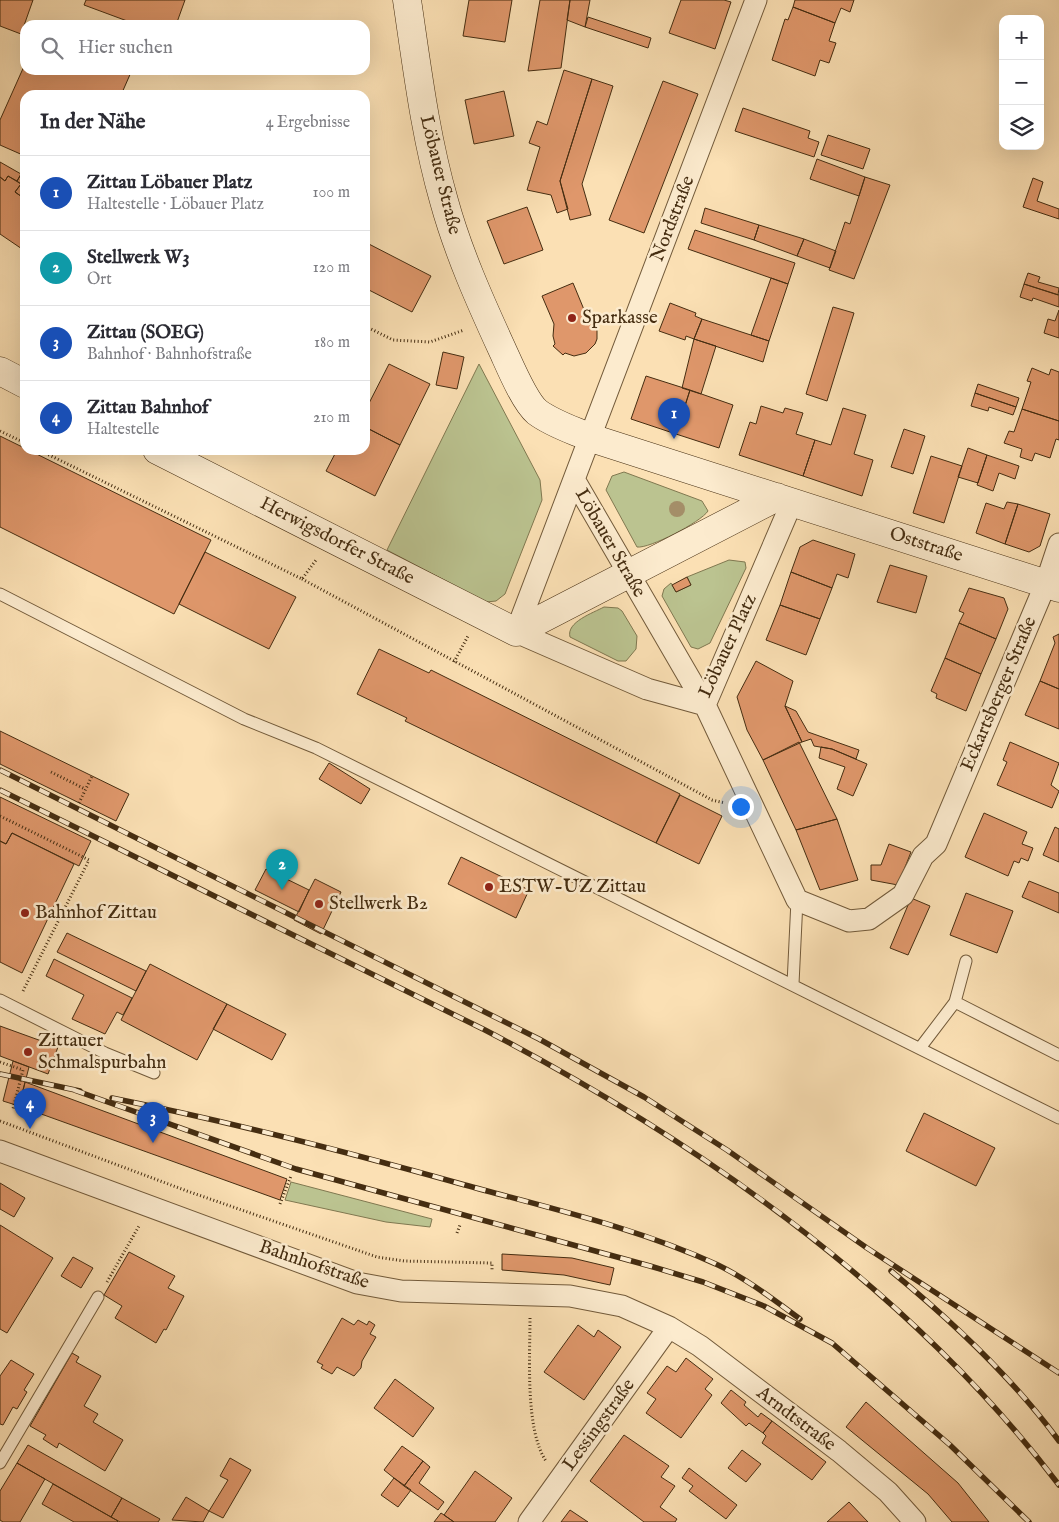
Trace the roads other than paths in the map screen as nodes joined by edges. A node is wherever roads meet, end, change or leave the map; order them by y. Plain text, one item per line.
1 (407, 0) edge
2 (756, 0) edge
3 (0, 371) edge
4 (20, 381) edge
5 (591, 438) junction
6 (167, 455) edge
7 (575, 481) junction
8 (784, 499) junction
9 (1059, 544) edge
10 (628, 574) junction
11 (1052, 586) edge
12 (0, 594) edge
13 (516, 632) junction
14 (705, 705) junction
15 (797, 900) junction
16 (966, 961) dead end
17 (793, 984) junction
18 (0, 1000) edge
19 (955, 1002) junction
20 (920, 1048) junction
21 (1059, 1055) edge
22 (154, 1073) dead end
23 (1059, 1118) edge
24 (0, 1151) edge
25 (98, 1297) road end
26 (668, 1327) junction
27 (0, 1463) edge
28 (529, 1522) edge
29 (915, 1522) edge

1 - 5 main road, Löbauer Straße
2 - 5 street, Nordstraße
3 - 4 main road
5 - 7 street, Löbauer Straße
5 - 8 main road
6 - 13 main road, Herwigsdorfer Straße
7 - 10 street, Löbauer Straße
7 - 13 street
8 - 10 main road
8 - 11 main road, Oststraße
8 - 14 street, Löbauer Platz
9 - 11 street, Eckartsberger Straße
10 - 13 main road
10 - 14 street, Löbauer Straße
11 - 15 street, Eckartsberger Straße
12 - 17 lane
13 - 14 street, Löbauer Platz
14 - 15 street, Löbauer Straße
15 - 17 lane
16 - 19 lane
17 - 20 lane
18 - 22 lane
19 - 20 lane
19 - 21 lane
20 - 23 lane
24 - 26 street, Bahnhofstraße
25 - 27 lane
26 - 28 street, Lessingstraße
26 - 29 street, Arndtstraße

